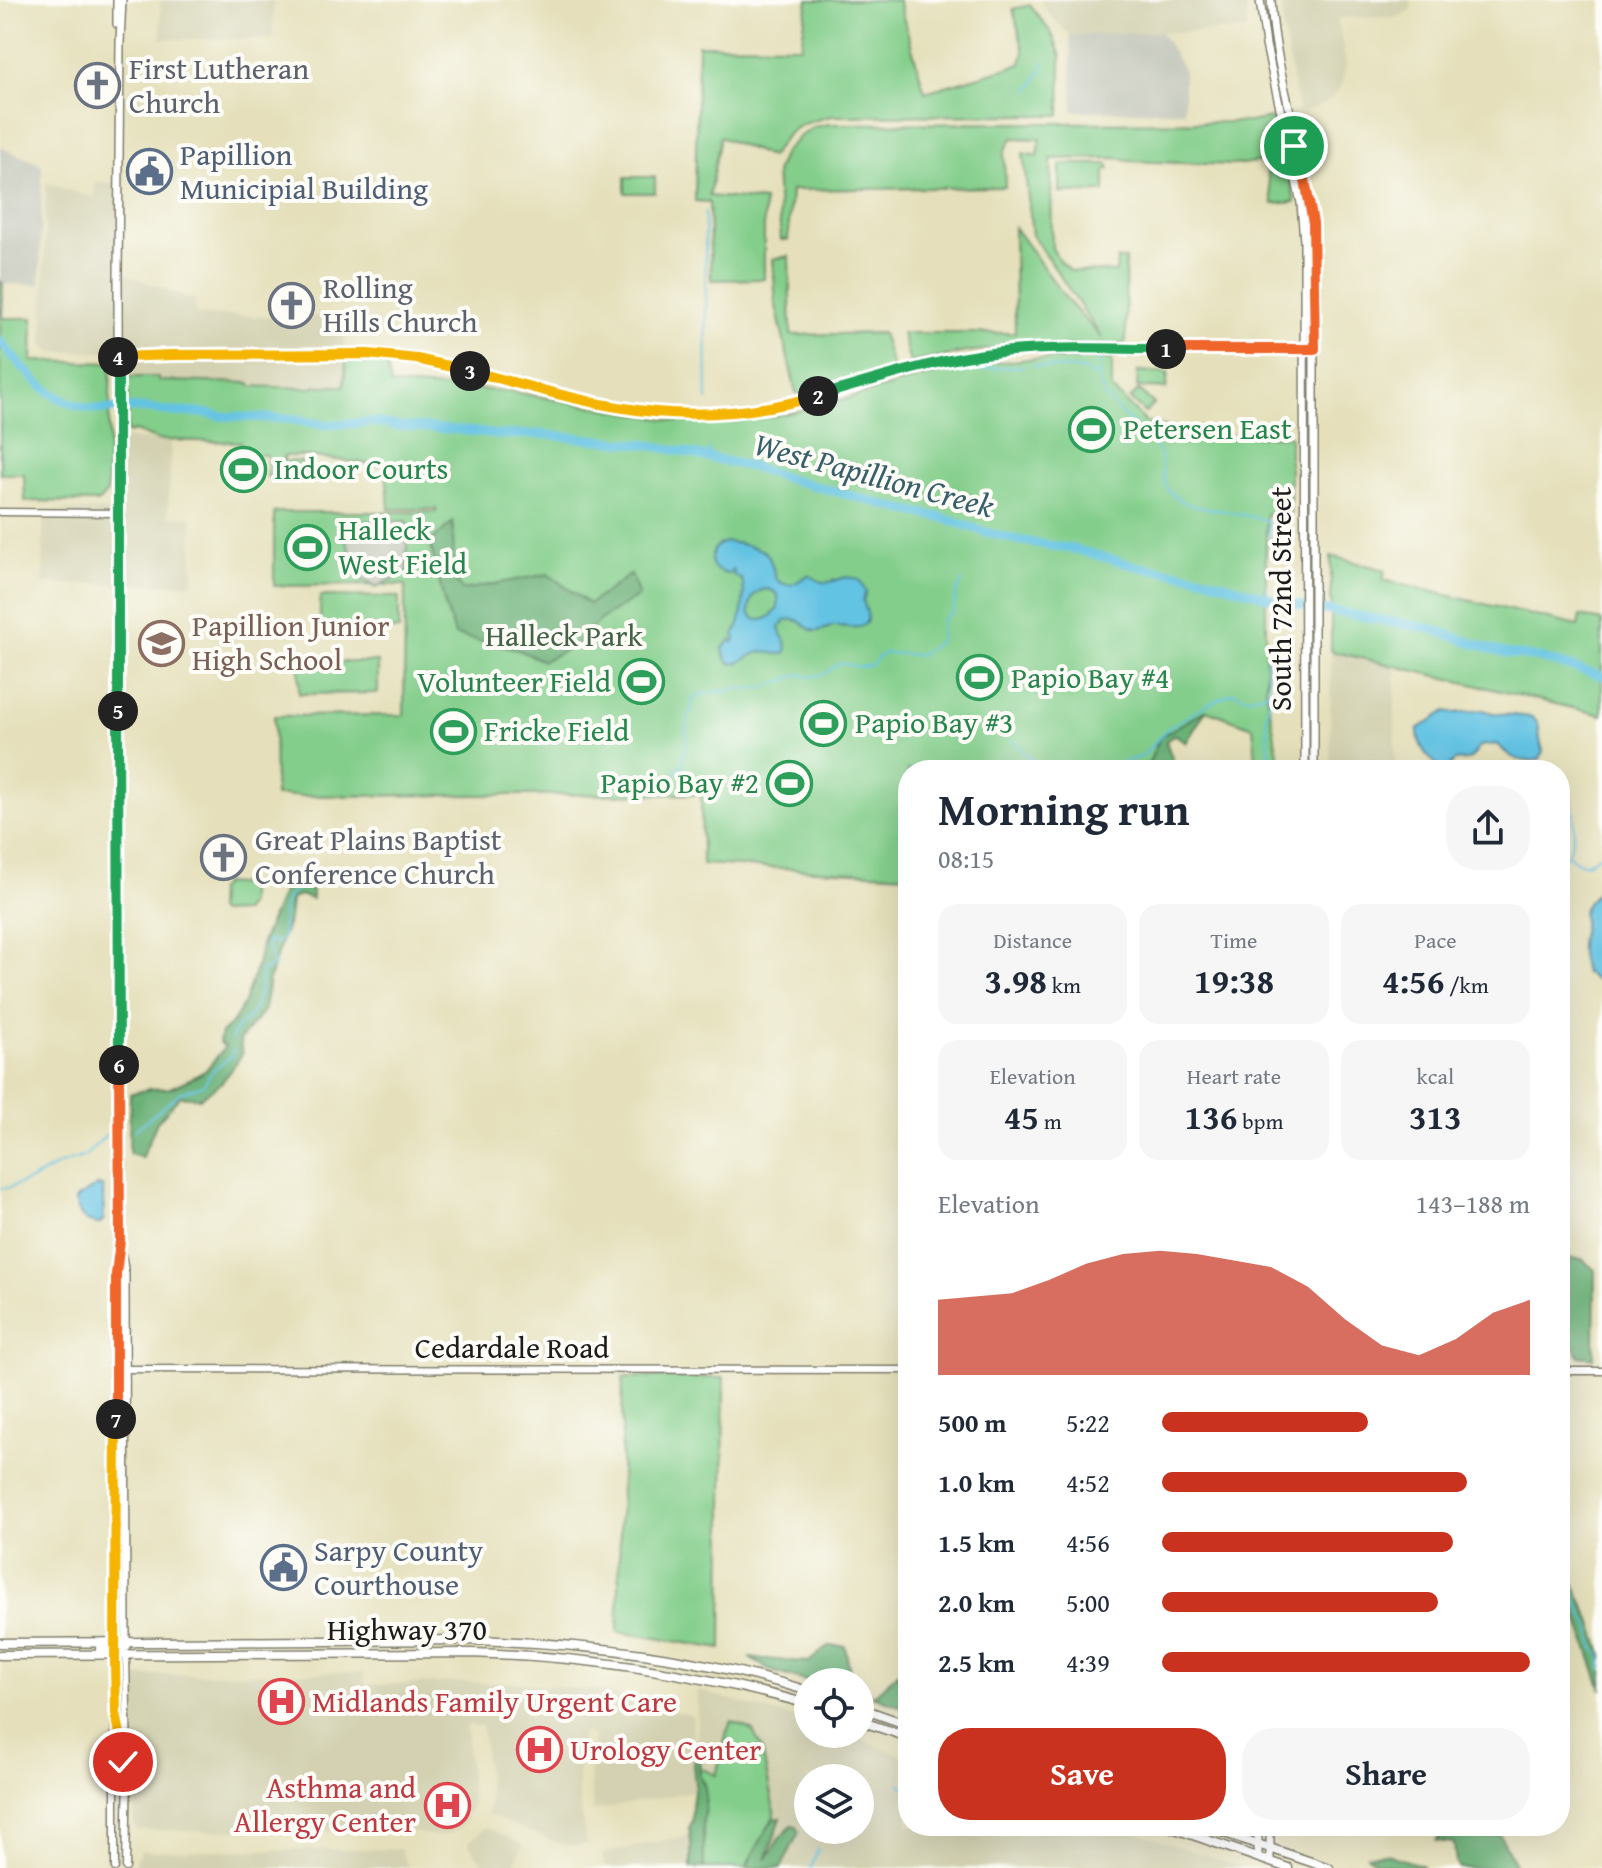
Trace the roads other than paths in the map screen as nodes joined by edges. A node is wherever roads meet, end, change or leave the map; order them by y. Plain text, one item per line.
1 (120, 0) edge
2 (1260, 0) edge
3 (1271, 0) edge
4 (1286, 112) junction
5 (1310, 349) junction
6 (118, 356) junction
7 (0, 512) edge
8 (119, 513) junction
9 (1310, 632) junction
10 (1305, 760) edge
11 (1314, 760) edge
12 (121, 1369) junction
13 (898, 1370) edge
14 (1570, 1371) edge
15 (1602, 1371) edge
16 (0, 1643) edge
17 (115, 1648) junction
18 (126, 1648) junction
19 (0, 1655) edge
20 (794, 1687) edge
21 (794, 1700) edge
22 (116, 1713) junction
23 (874, 1713) edge
24 (898, 1721) edge
25 (874, 1726) edge
26 (898, 1734) edge
27 (115, 1766) junction
28 (128, 1766) junction
29 (126, 1812) junction
30 (1195, 1836) edge
31 (1232, 1836) edge
32 (1258, 1836) edge
33 (1270, 1836) edge
34 (1258, 1845) junction
35 (1270, 1849) junction
36 (1258, 1858) junction
37 (1270, 1865) edge
38 (115, 1868) edge
39 (126, 1868) edge
40 (1258, 1868) edge
41 (1288, 1868) edge
42 (1329, 1868) edge

1 - 6 main road
2 - 4 main road, South 72nd Street
3 - 4 main road, South 72nd Street
4 - 5 main road, South 72nd Street
4 - 5 main road, South 72nd Street
5 - 6 main road
5 - 9 main road, South 72nd Street
6 - 8 main road
7 - 8 main road
8 - 12 main road
9 - 10 main road, South 72nd Street
9 - 11 main road, South 72nd Street
12 - 13 main road, Cedardale Road
12 - 17 main road
12 - 18 main road
14 - 15 main road
16 - 17 highway, Highway 370
17 - 18 highway, Highway 370
17 - 19 highway, Highway 370
17 - 22 main road
18 - 20 highway, Highway 370
18 - 21 highway, Highway 370
18 - 28 main road
22 - 27 main road
22 - 28 main road
23 - 24 highway
25 - 26 highway
27 - 29 main road
27 - 38 main road
28 - 29 main road
29 - 39 main road
30 - 36 highway
31 - 34 highway
32 - 34 main road
33 - 35 main road
34 - 35 highway
34 - 36 main road
35 - 37 main road
35 - 42 highway
36 - 37 highway
36 - 40 main road
37 - 41 highway

